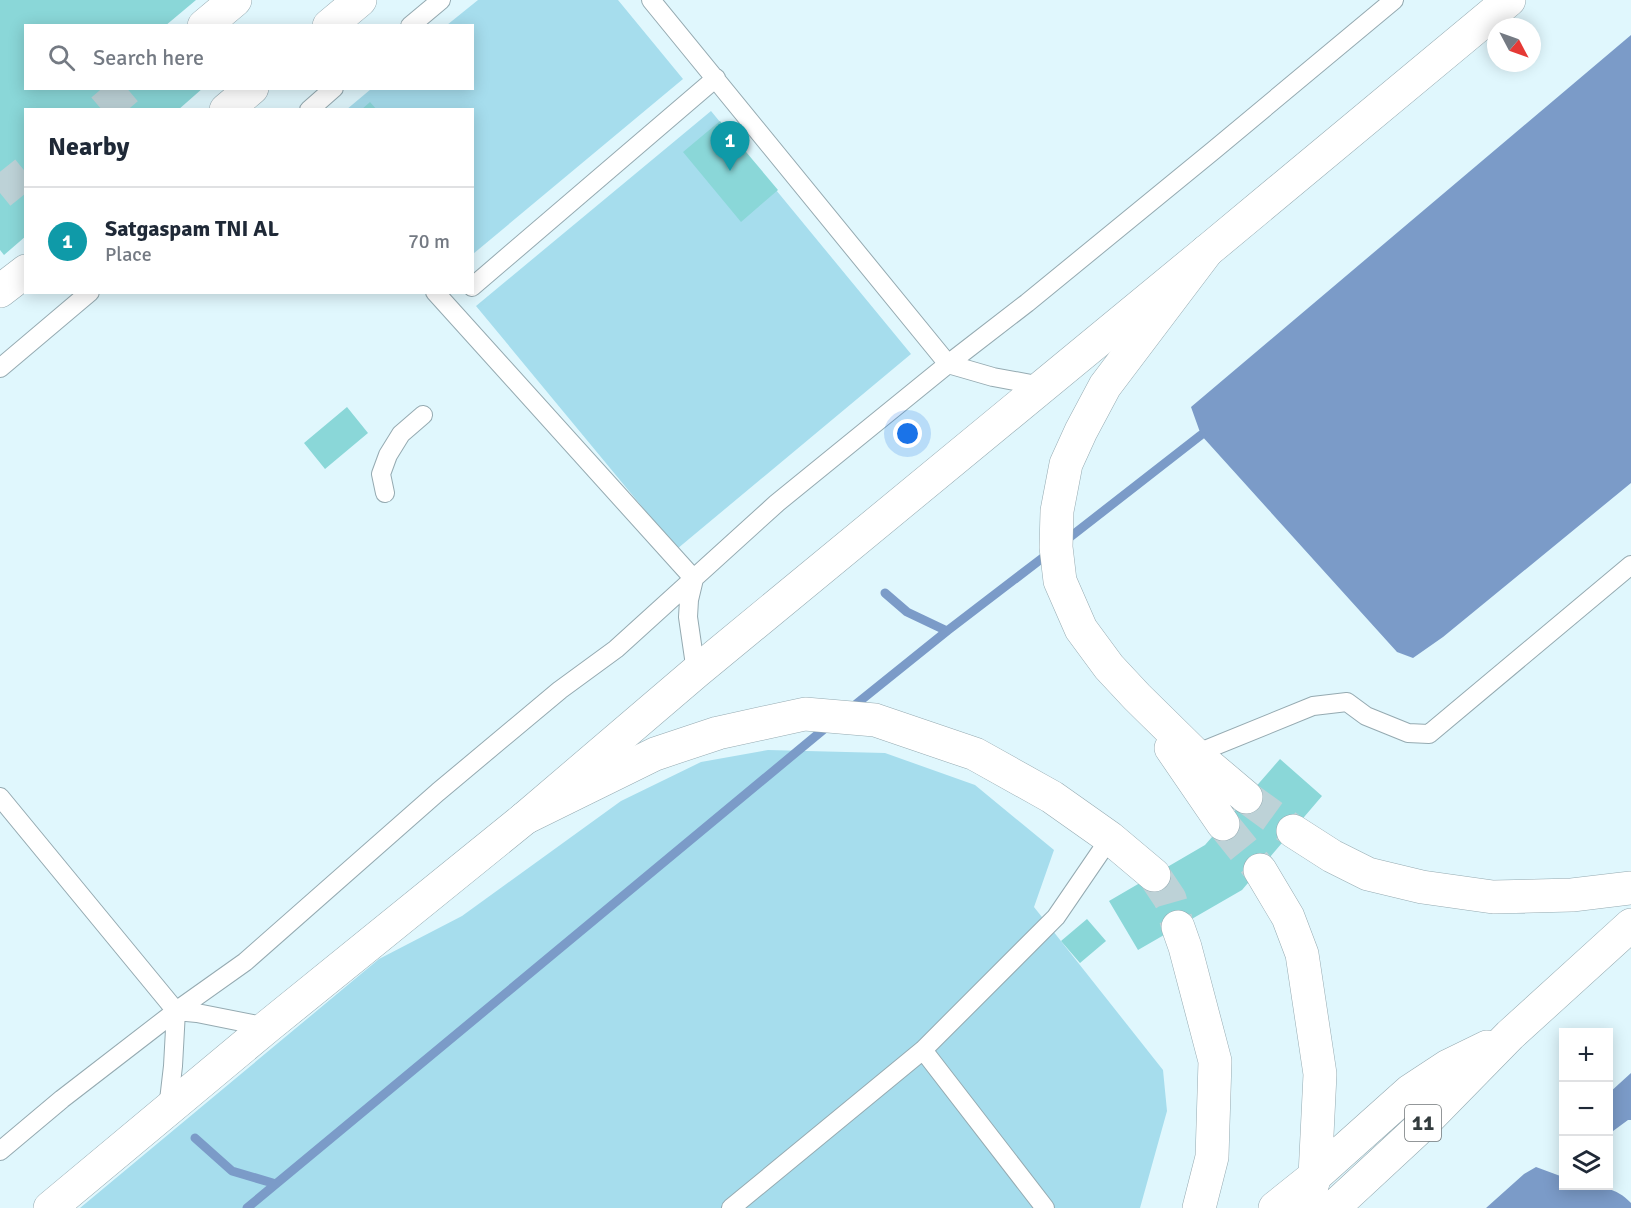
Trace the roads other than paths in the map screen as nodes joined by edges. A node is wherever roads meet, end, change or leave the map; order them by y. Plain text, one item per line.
1 (235, 0) edge
2 (360, 0) edge
3 (441, 0) edge
4 (651, 0) edge
5 (1395, 0) edge
6 (1509, 0) edge
7 (206, 24) edge
8 (331, 24) edge
9 (412, 24) edge
10 (716, 78) junction
11 (250, 90) edge
12 (332, 90) edge
13 (228, 108) edge
14 (311, 108) edge
15 (1207, 251) junction
16 (24, 273) edge
17 (474, 285) edge
18 (0, 291) edge
19 (88, 294) edge
20 (437, 294) edge
21 (464, 294) edge
22 (448, 308) junction
23 (948, 364) junction
24 (0, 368) edge
25 (1042, 386) junction
26 (423, 415) dead end
27 (386, 493) dead end
28 (1631, 565) edge
29 (694, 579) junction
30 (696, 672) junction
31 (1137, 697) junction
32 (1195, 754) junction
33 (0, 797) edge
34 (1246, 797) tunnel mouth
35 (525, 818) junction
36 (1223, 824) tunnel mouth
37 (1293, 831) tunnel mouth
38 (1110, 838) junction
39 (1260, 870) tunnel mouth
40 (1154, 875) tunnel mouth
41 (1631, 888) edge
42 (1631, 925) edge
43 (1178, 927) tunnel mouth
44 (176, 1011) junction
45 (267, 1026) junction
46 (1510, 1035) junction
47 (923, 1050) junction
48 (168, 1109) junction
49 (0, 1151) edge
50 (1315, 1176) junction
51 (50, 1208) edge
52 (731, 1208) edge
53 (1045, 1208) edge
54 (1199, 1208) edge
55 (1275, 1208) edge
56 (1305, 1208) edge
57 (1333, 1208) edge

1 - 7 main road
2 - 8 main road
3 - 9 lane
4 - 10 lane
5 - 23 lane
6 - 15 main road
10 - 17 lane
10 - 23 lane
11 - 13 main road
12 - 14 lane
15 - 25 main road
15 - 31 main road
16 - 18 main road
19 - 24 lane
20 - 22 lane
21 - 22 lane
22 - 29 lane
23 - 25 lane
23 - 29 lane
25 - 30 main road
26 - 27 lane
28 - 32 lane
29 - 30 lane
29 - 44 lane
30 - 35 main road
31 - 32 main road
31 - 36 main road
32 - 34 main road
33 - 44 lane
35 - 38 main road
35 - 45 main road
37 - 41 main road
38 - 40 main road
38 - 47 lane
39 - 50 main road
42 - 46 main road, 11
43 - 54 main road
44 - 45 lane
44 - 48 lane
44 - 49 lane
45 - 48 main road
46 - 50 main road, 11
46 - 57 main road, 11
47 - 52 lane
47 - 53 lane
48 - 51 main road
50 - 55 main road, 11
50 - 56 main road

